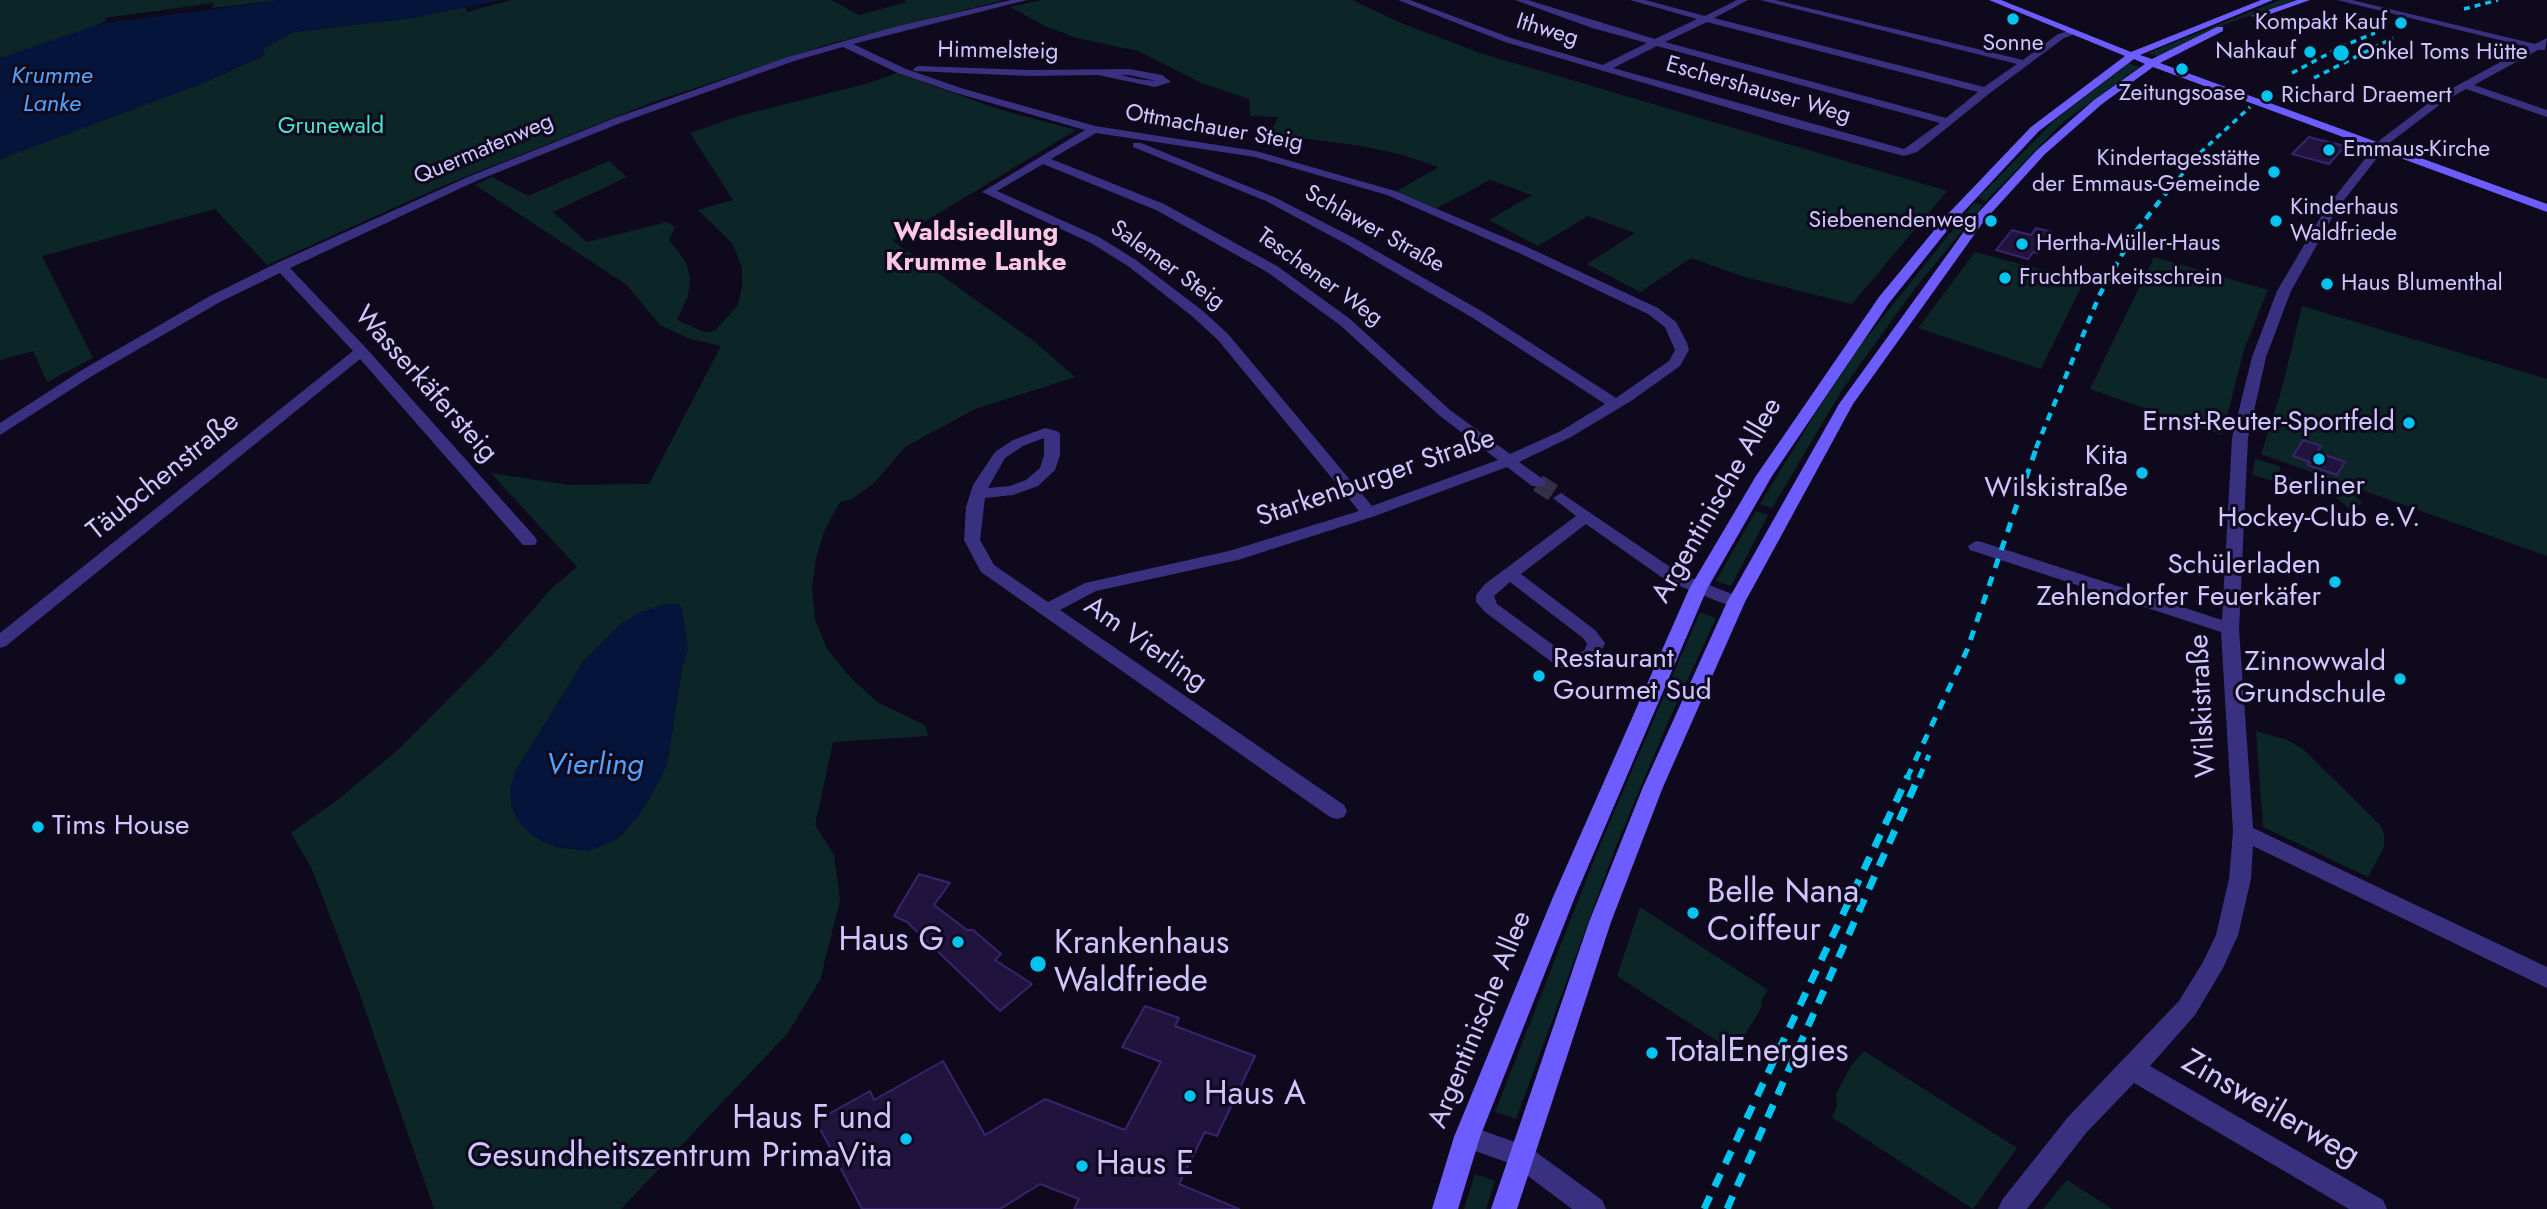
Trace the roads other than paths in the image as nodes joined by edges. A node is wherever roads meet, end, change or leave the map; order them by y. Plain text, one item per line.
1 (1023, 0) edge
2 (1402, 0) edge
3 (1519, 0) edge
4 (1634, 0) edge
5 (1744, 0) edge
6 (1764, 0) edge
7 (1993, 0) edge
8 (2269, 0) edge
9 (2306, 0) edge
10 (2341, 0) edge
11 (1704, 19) junction
12 (2073, 33) junction
13 (1656, 43) junction
14 (844, 44) junction
15 (2544, 46) edge
16 (2132, 56) junction
17 (2024, 63) junction
18 (2152, 63) junction
19 (893, 67) junction
20 (1604, 68) junction
21 (1101, 73) junction
22 (2465, 85) junction
23 (1986, 91) junction
24 (2547, 114) edge
25 (1948, 122) junction
26 (1094, 129) junction
27 (2379, 146) junction
28 (1042, 160) junction
29 (2547, 208) edge
30 (281, 266) junction
31 (1677, 336) joint
32 (361, 351) junction
33 (1615, 404) junction
34 (0, 430) edge
35 (1507, 462) junction
36 (1538, 483) tunnel mouth
37 (978, 495) junction
38 (1561, 498) tunnel mouth
39 (1369, 513) junction
40 (1587, 516) junction
41 (529, 541) dead end
42 (1976, 546) dead end
43 (1510, 574) junction
44 (1698, 589) junction
45 (1736, 602) junction
46 (1047, 610) junction
47 (2230, 629) junction
48 (0, 642) edge
49 (1337, 811) dead end
50 (2243, 832) junction
51 (2547, 978) edge
52 (2132, 1069) junction
53 (1467, 1137) junction
54 (1520, 1155) junction
55 (1445, 1209) edge
56 (1504, 1209) edge
57 (1593, 1209) edge
58 (2011, 1209) edge
59 (2374, 1209) edge

1 - 14 street, Quermatenweg
2 - 20 street, Ithweg
3 - 13 street
4 - 11 street
5 - 11 street, Eschershauser Weg
6 - 17 street
7 - 12 main road
8 - 16 main road, Argentinische Allee
9 - 18 main road
10 - 15 street
11 - 13 street, Eschershauser Weg
11 - 23 street, Eschershauser Weg
12 - 16 main road
12 - 17 street, Eschershauser Weg
13 - 20 street, Eschershauser Weg
13 - 25 street, Eschershauser Weg
14 - 19 street, Ottmachauer Steig
14 - 30 street, Quermatenweg
15 - 22 street, Wilskistraße
16 - 18 main road
16 - 44 main road, Argentinische Allee
17 - 23 street, Eschershauser Weg
18 - 27 main road
18 - 45 main road
19 - 21 street, Himmelsteig
19 - 26 street, Ottmachauer Steig
20 - 25 street, Eschershauser Weg
21 - 21 street, Himmelsteig
22 - 24 street
22 - 27 street, Wilskistraße
23 - 25 street, Eschershauser Weg
26 - 28 street
26 - 31 street, Ottmachauer Steig
26 - 33 street, Schlawer Straße
27 - 29 main road
27 - 47 street, Wilskistraße
28 - 35 street, Teschener Weg
28 - 39 street, Salemer Steig
30 - 32 street, Wasserkäfersteig
30 - 34 street, Quermatenweg
31 - 33 street, Starkenburger Straße
32 - 41 street, Wasserkäfersteig
32 - 48 street, Täubchenstraße
33 - 35 street, Starkenburger Straße
35 - 36 street, Teschener Weg
35 - 39 street, Starkenburger Straße
37 - 37 street, Am Vierling
37 - 46 street, Am Vierling
38 - 40 street
39 - 46 street, Starkenburger Straße
40 - 43 street
40 - 44 street
42 - 47 street
43 - 43 street
44 - 45 street
44 - 53 main road, Argentinische Allee
45 - 54 main road
46 - 49 street, Am Vierling
47 - 50 street, Wilskistraße
50 - 51 street
50 - 52 street, Wilskistraße
52 - 58 street, Wilskistraße
52 - 59 street, Zinsweilerweg
53 - 54 street
53 - 55 main road, Argentinische Allee
54 - 56 main road
54 - 57 street

